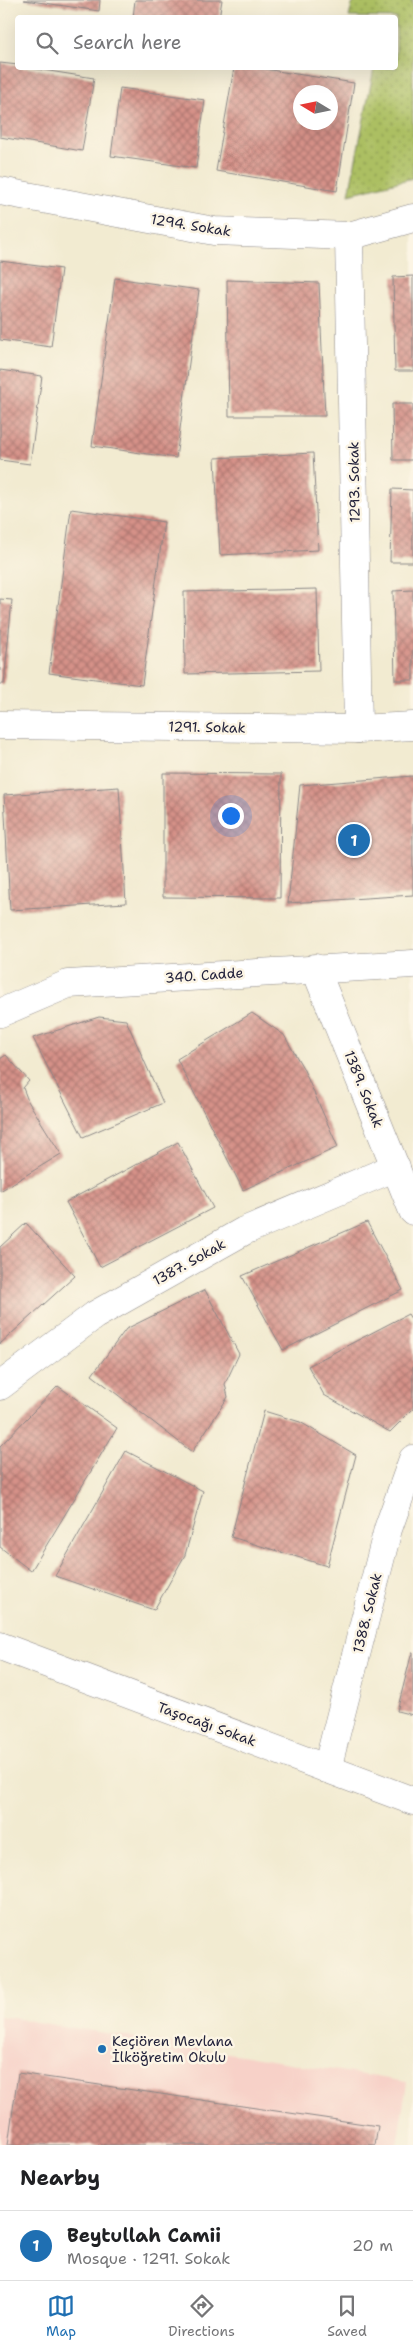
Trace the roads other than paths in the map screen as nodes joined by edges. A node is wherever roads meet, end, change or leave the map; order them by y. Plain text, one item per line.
1 (0, 191) edge
2 (413, 218) edge
3 (349, 236) junction
4 (0, 726) edge
5 (413, 726) edge
6 (358, 729) junction
7 (413, 964) edge
8 (315, 968) junction
9 (0, 1013) edge
10 (396, 1167) junction
11 (413, 1210) edge
12 (0, 1386) edge
13 (413, 1459) edge
14 (0, 1646) edge
15 (327, 1768) junction
16 (413, 1801) edge

1 - 3 street, 1294. Sokak
2 - 3 street, 1294. Sokak
3 - 6 street, 1293. Sokak
4 - 6 street, 1291. Sokak
5 - 6 street, 1291. Sokak
7 - 8 street, 340. Cadde
8 - 9 street, 340. Cadde
8 - 10 street, 1389. Sokak
10 - 11 street, 1389. Sokak
10 - 12 street, 1387. Sokak
13 - 15 street, 1388. Sokak
14 - 15 street, Taşocağı Sokak
15 - 16 street, Taşocağı Sokak

